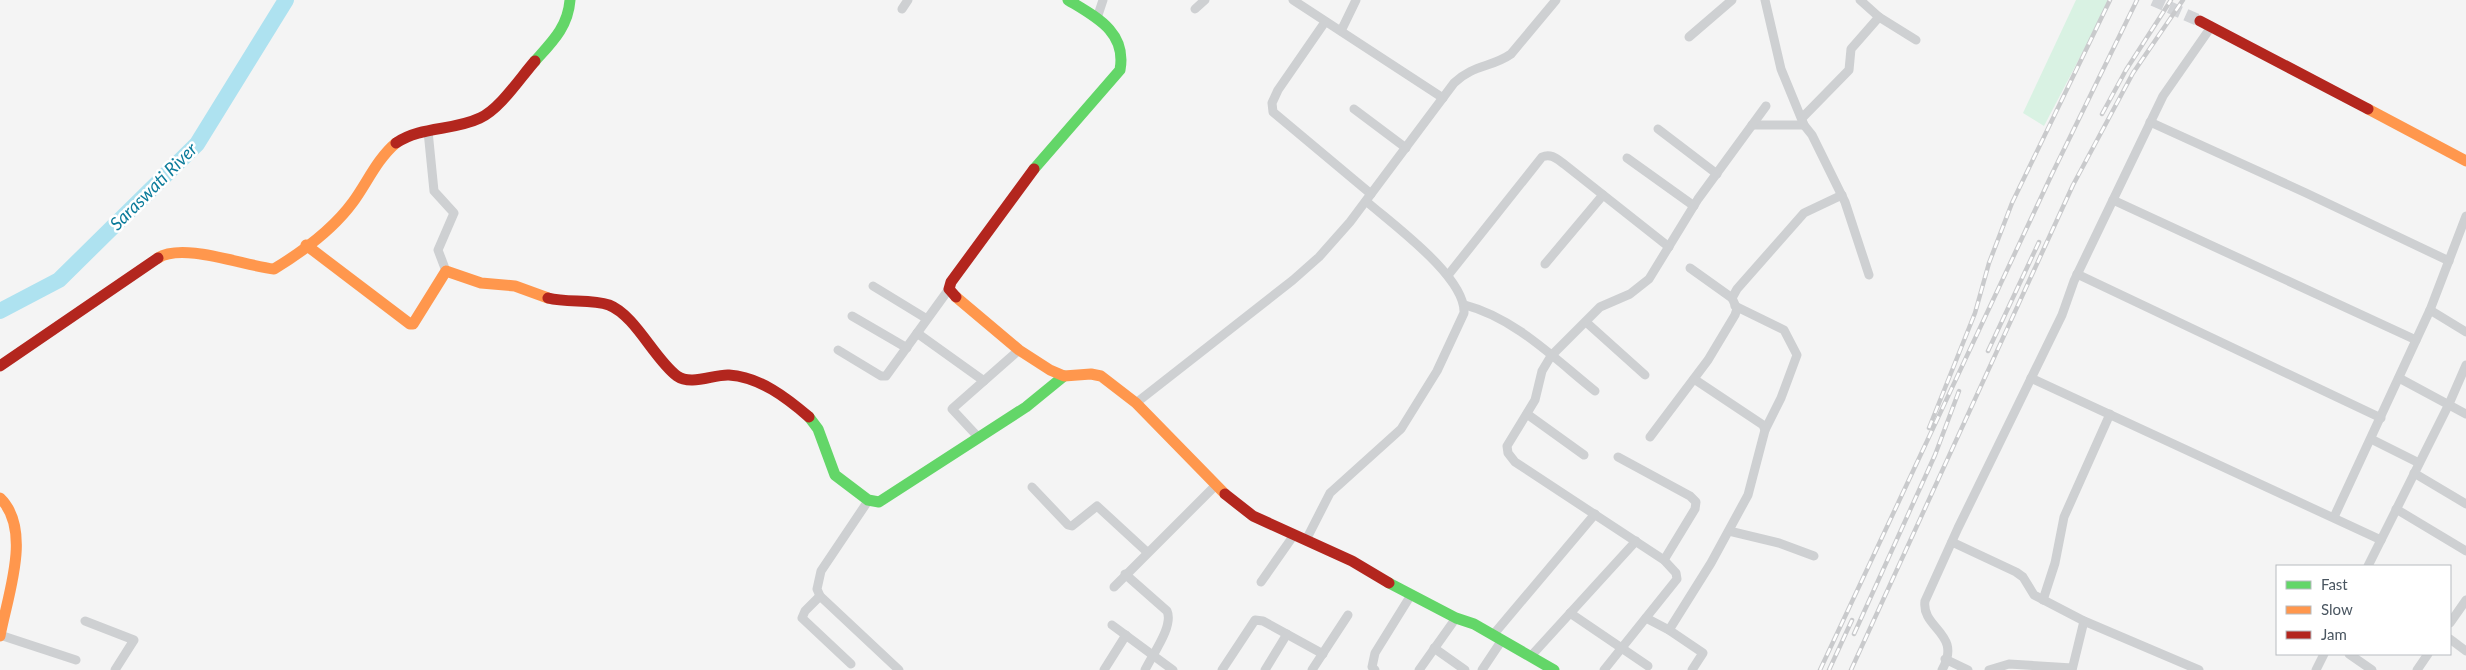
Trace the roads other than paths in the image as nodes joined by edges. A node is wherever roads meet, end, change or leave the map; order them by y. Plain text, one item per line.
1 (570, 0) edge
2 (908, 0) edge
3 (1068, 0) edge
4 (1103, 0) edge
5 (1205, 0) edge
6 (1293, 0) edge
7 (1356, 0) edge
8 (1556, 0) edge
9 (1732, 0) edge
10 (1765, 0) edge
11 (1860, 0) edge
12 (902, 8) dead end
13 (1195, 10) dead end
14 (1879, 17) junction
15 (1096, 18) junction
16 (2200, 21) tunnel mouth
17 (1325, 22) junction
18 (2212, 27) junction
19 (1340, 31) junction
20 (1689, 38) dead end
21 (1916, 40) dead end
22 (1443, 98) junction
23 (1766, 106) dead end
24 (1354, 110) dead end
25 (1803, 121) junction
26 (2150, 122) junction
27 (1752, 125) junction
28 (1658, 129) dead end
29 (428, 131) junction
30 (1406, 148) junction
31 (1627, 158) dead end
32 (2466, 161) edge
33 (1717, 174) junction
34 (1603, 195) junction
35 (1842, 195) junction
36 (1368, 197) junction
37 (2113, 200) junction
38 (1694, 206) junction
39 (2466, 216) edge
40 (306, 245) junction
41 (1669, 247) junction
42 (2449, 261) junction
43 (1545, 264) dead end
44 (1690, 268) dead end
45 (446, 271) junction
46 (1449, 274) junction
47 (2077, 274) junction
48 (1870, 275) dead end
49 (873, 286) dead end
50 (949, 289) junction
51 (1734, 302) junction
52 (1465, 305) junction
53 (2430, 310) junction
54 (852, 316) dead end
55 (926, 319) junction
56 (1586, 322) junction
57 (2466, 332) edge
58 (918, 333) junction
59 (2416, 340) junction
60 (907, 348) junction
61 (838, 350) dead end
62 (1019, 350) junction
63 (1551, 356) junction
64 (2466, 365) edge
65 (0, 366) edge
66 (1645, 374) dead end
67 (1064, 376) junction
68 (2032, 378) junction
69 (2399, 378) junction
70 (1694, 379) junction
71 (984, 381) junction
72 (1595, 391) dead end
73 (1136, 402) junction
74 (2449, 404) junction
75 (1527, 414) junction
76 (2110, 414) junction
77 (2466, 414) edge
78 (2381, 418) junction
79 (1765, 430) junction
80 (1650, 437) dead end
81 (978, 438) junction
82 (2371, 439) junction
83 (1584, 455) dead end
84 (1618, 457) dead end
85 (2419, 463) junction
86 (2414, 473) junction
87 (1215, 486) junction
88 (1032, 487) dead end
89 (0, 498) edge
90 (868, 500) junction
91 (2466, 504) edge
92 (2396, 509) junction
93 (1595, 514) junction
94 (2334, 517) junction
95 (1729, 531) junction
96 (1294, 535) junction
97 (1306, 540) junction
98 (2381, 540) junction
99 (1636, 541) junction
100 (1952, 542) junction
101 (2466, 551) edge
102 (1147, 552) junction
103 (1814, 556) dead end
104 (1664, 560) junction
105 (2368, 565) edge
106 (1125, 574) junction
107 (1261, 582) dead end
108 (1114, 587) dead end
109 (1411, 595) junction
110 (820, 596) junction
111 (2043, 600) junction
112 (2466, 600) edge
113 (1570, 614) junction
114 (1348, 615) dead end
115 (1456, 618) junction
116 (1646, 618) junction
117 (85, 621) dead end
118 (2084, 621) junction
119 (2451, 622) edge
120 (1112, 625) dead end
121 (1669, 630) junction
122 (1287, 634) junction
123 (1126, 635) junction
124 (0, 636) edge
125 (1498, 638) junction
126 (2451, 640) edge
127 (1434, 648) junction
128 (1620, 650) junction
129 (2466, 650) edge
130 (1323, 654) junction
131 (2324, 655) edge
132 (2350, 655) edge
133 (2427, 655) edge
134 (1152, 656) junction
135 (1531, 656) junction
136 (1945, 659) junction
137 (76, 660) dead end
138 (851, 664) dead end
139 (1648, 666) dead end
140 (2072, 669) edge
141 (115, 670) edge
142 (899, 670) edge
143 (1104, 670) edge
144 (1145, 670) edge
145 (1173, 670) edge
146 (1222, 670) edge
147 (1265, 670) edge
148 (1312, 670) edge
149 (1375, 670) edge
150 (1419, 670) edge
151 (1465, 670) edge
152 (1482, 670) edge
153 (1554, 670) edge
154 (1604, 670) edge
155 (1692, 670) edge
156 (1942, 670) edge
157 (1968, 670) edge
158 (1989, 670) edge
159 (2199, 670) edge
160 (2316, 670) edge
161 (2372, 670) edge
162 (2417, 670) edge

1 - 29 street
2 - 12 street
3 - 15 street
4 - 15 street
5 - 13 street
6 - 17 street
7 - 19 street
8 - 22 street
9 - 20 street
10 - 25 street
11 - 14 street
14 - 21 street
14 - 25 street
15 - 50 street
16 - 18 street
17 - 19 street
17 - 36 street
18 - 26 street
18 - 32 street
19 - 22 street
22 - 30 street
23 - 27 street
24 - 30 street
25 - 27 street
25 - 35 street
26 - 37 street
26 - 42 street
27 - 33 street
28 - 33 street
29 - 40 street
29 - 45 street
30 - 36 street
31 - 38 street
33 - 38 street
34 - 41 street
34 - 43 street
34 - 46 street
35 - 48 street
35 - 51 street
36 - 46 street
36 - 73 street
37 - 47 street
37 - 59 street
38 - 41 street
39 - 42 street
40 - 45 street
40 - 65 street
41 - 56 street
42 - 53 street
44 - 51 street
45 - 90 street
46 - 52 street
47 - 68 street
47 - 78 street
49 - 55 street
50 - 55 street
50 - 62 street
51 - 70 street
51 - 79 street
52 - 63 street
52 - 97 street
53 - 57 street
53 - 59 street
54 - 60 street
55 - 58 street
56 - 63 street
56 - 66 street
58 - 60 street
58 - 71 street
59 - 69 street
60 - 61 street
62 - 67 street
62 - 71 street
63 - 72 street
63 - 75 street
64 - 74 street
67 - 73 street
67 - 81 street
68 - 76 street
68 - 100 street
69 - 74 street
69 - 78 street
70 - 79 street
70 - 80 street
71 - 81 street
73 - 87 street
74 - 77 street
74 - 85 street
75 - 83 street
75 - 93 street
76 - 94 street
76 - 111 street
78 - 82 street
79 - 95 street
81 - 90 street
82 - 85 street
82 - 94 street
84 - 104 street
85 - 86 street
86 - 91 street
86 - 92 street
87 - 96 street
87 - 102 street
88 - 102 street
89 - 124 street
90 - 110 street
92 - 98 street
92 - 101 street
93 - 99 street
93 - 125 street
94 - 98 street
95 - 103 street
95 - 121 street
96 - 97 street
96 - 107 street
97 - 109 street
98 - 105 street
99 - 104 street
99 - 113 street
100 - 111 street
100 - 136 street
102 - 106 street
104 - 116 street
106 - 108 street
106 - 134 street
109 - 115 street
109 - 149 street
110 - 138 street
110 - 142 street
111 - 118 street
112 - 119 street
113 - 128 street
113 - 135 street
114 - 130 street
115 - 125 street
115 - 127 street
116 - 121 street
116 - 128 street
117 - 141 street
118 - 140 street
118 - 159 street
120 - 123 street
121 - 155 street
122 - 130 street
122 - 146 street
122 - 147 street
123 - 134 street
123 - 143 street
124 - 137 street
125 - 135 street
125 - 152 street
126 - 129 street
127 - 150 street
127 - 151 street
128 - 139 street
128 - 154 street
130 - 148 street
131 - 160 street
132 - 161 street
133 - 162 street
134 - 144 street
134 - 145 street
135 - 153 street
136 - 156 street
136 - 157 street
140 - 158 street

